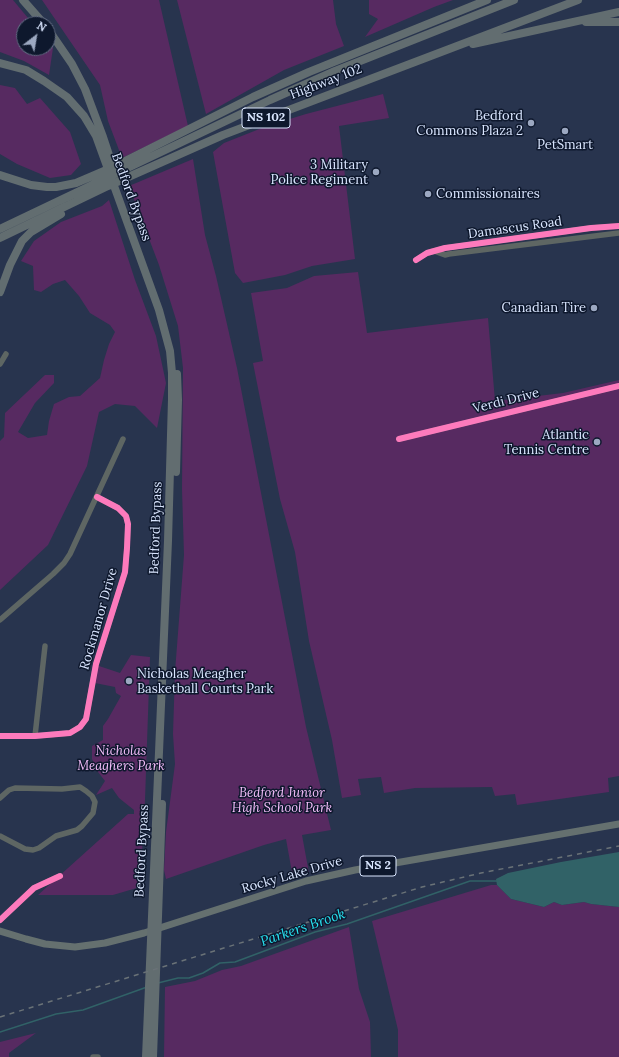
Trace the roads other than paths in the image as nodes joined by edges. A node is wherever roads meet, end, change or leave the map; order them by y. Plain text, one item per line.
1 (23, 0) edge
2 (26, 0) edge
3 (487, 0) edge
4 (514, 0) edge
5 (578, 0) edge
6 (619, 12) edge
7 (37, 16) edge
8 (38, 16) edge
9 (577, 20) junction
10 (619, 22) edge
11 (56, 41) edge
12 (437, 53) junction
13 (342, 59) junction
14 (0, 63) edge
15 (169, 148) junction
16 (107, 159) junction
17 (0, 175) edge
18 (108, 186) junction
19 (619, 226) edge
20 (0, 229) edge
21 (619, 233) edge
22 (0, 238) edge
23 (434, 251) junction
24 (416, 260) dead end
25 (0, 292) edge
26 (6, 354) dead end
27 (0, 364) edge
28 (619, 386) edge
29 (123, 439) dead end
30 (399, 439) dead end
31 (97, 497) junction
32 (0, 620) edge
33 (45, 646) dead end
34 (0, 736) edge
35 (35, 736) junction
36 (0, 798) edge
37 (619, 824) edge
38 (0, 836) edge
39 (60, 876) dead end
40 (0, 920) edge
41 (0, 930) edge
42 (152, 990) junction
43 (93, 1057) edge
44 (98, 1057) edge
45 (146, 1057) edge
46 (153, 1057) edge

1 - 7 highway
2 - 8 highway
3 - 13 highway
4 - 15 highway, Highway 102 / NS 102
5 - 12 highway, Highway 102 / NS 102
6 - 9 highway
9 - 10 highway
9 - 12 highway
11 - 16 highway, Bedford Bypass
12 - 18 highway, Highway 102 / NS 102
13 - 15 highway
13 - 17 highway
14 - 16 highway, Bedford Bypass
15 - 20 highway, Highway 102 / NS 102
16 - 42 highway, Bedford Bypass
18 - 22 highway, Highway 102 / NS 102
18 - 25 highway
19 - 23 street, Damascus Road
21 - 23 street, Damascus Road
23 - 24 street, Damascus Road
26 - 27 street
28 - 30 street, Verdi Drive
29 - 31 street
31 - 32 street
31 - 35 street, Rockmanor Drive
33 - 35 street
34 - 35 street, Rockmanor Drive
36 - 38 street
37 - 41 main road, Rocky Lake Drive / NS 2
39 - 40 street
42 - 45 highway, Bedford Bypass
42 - 46 highway, Bedford Bypass
43 - 44 street

